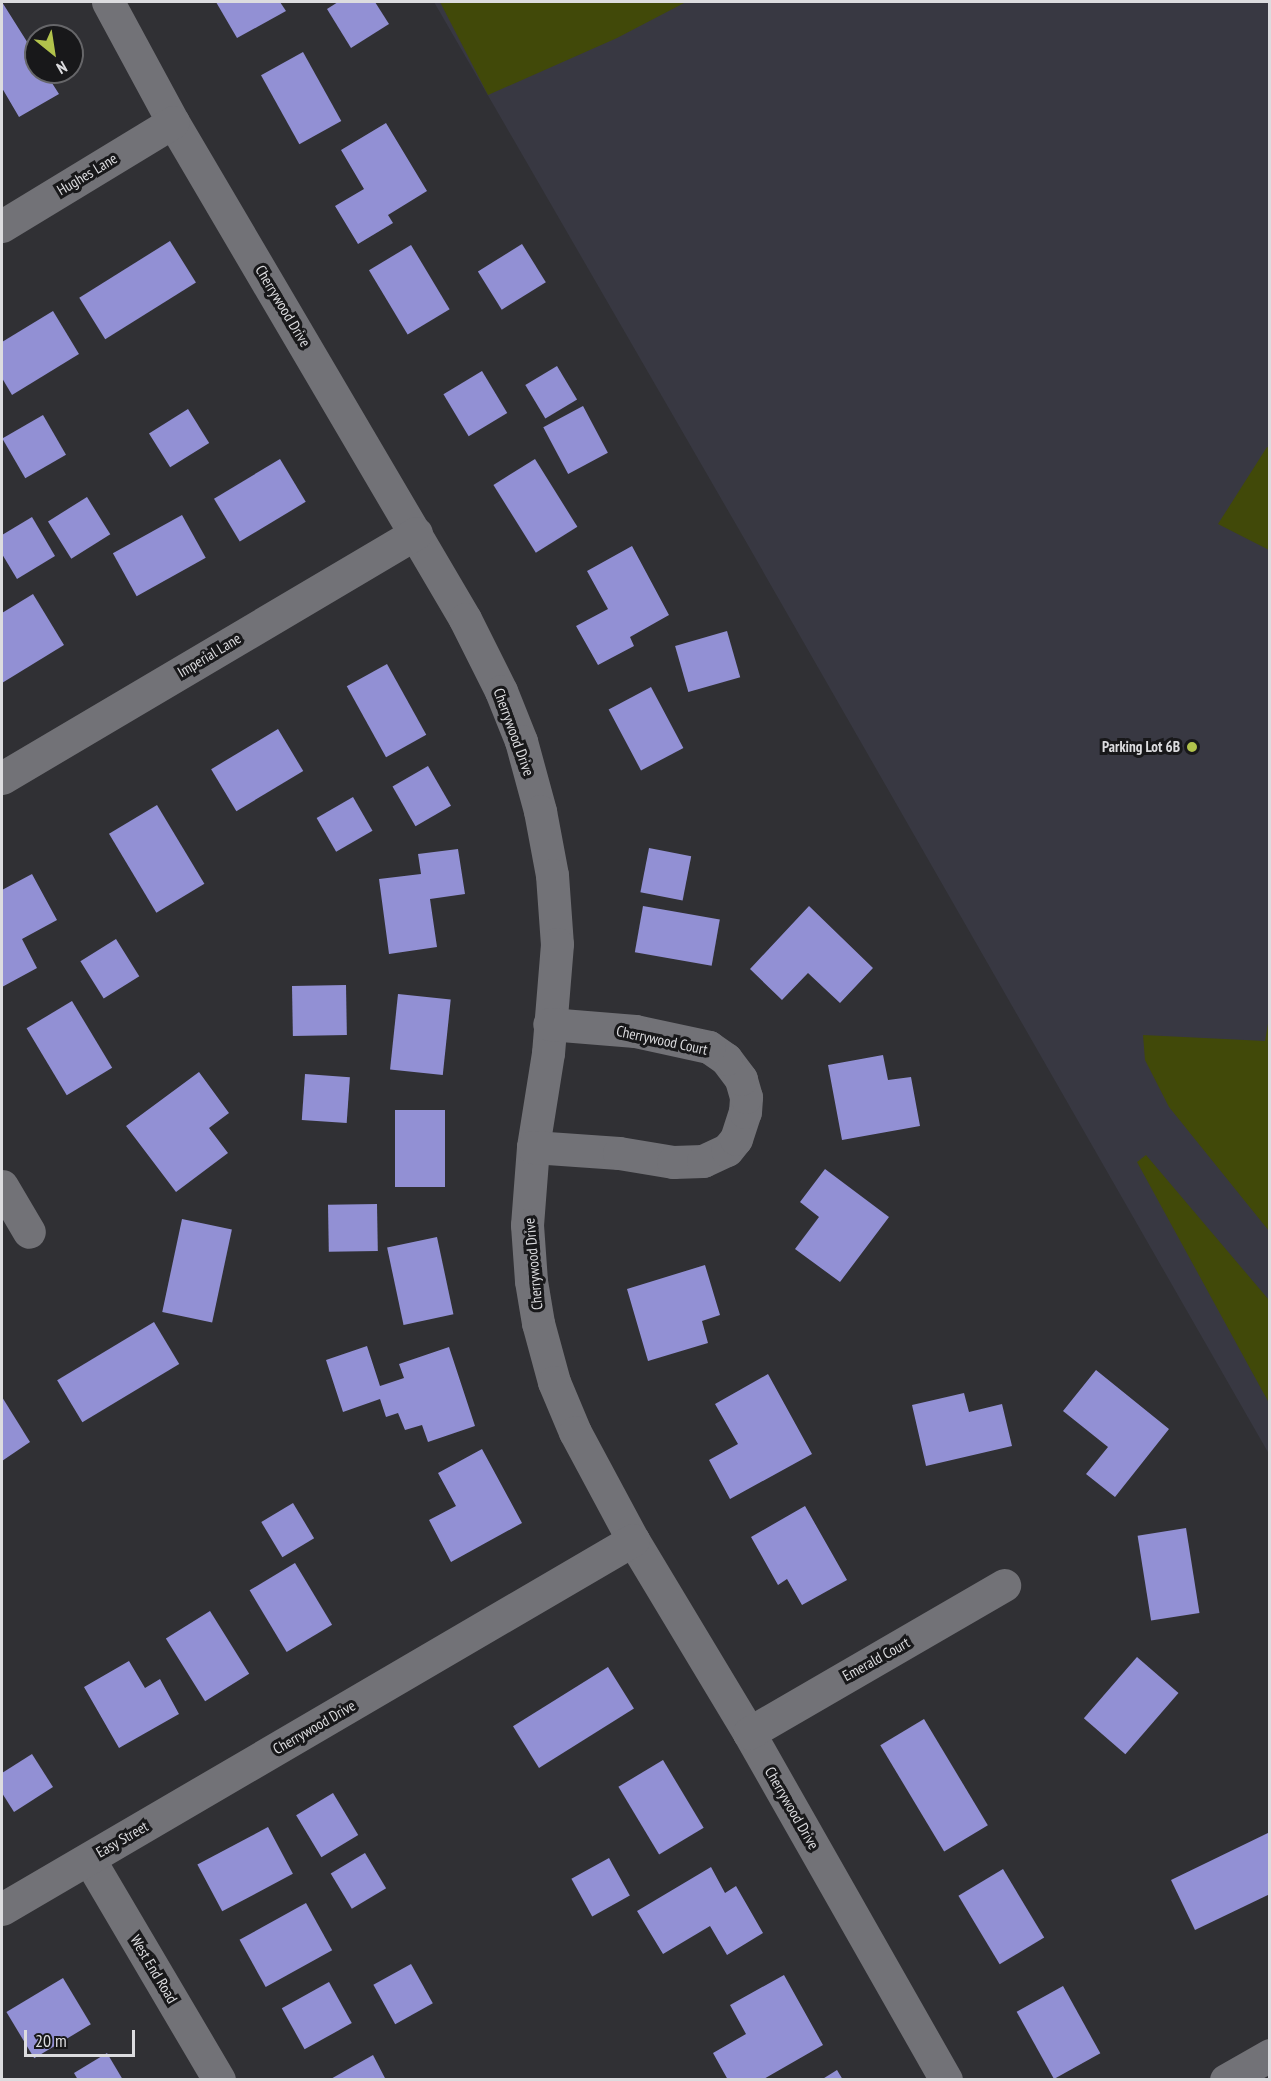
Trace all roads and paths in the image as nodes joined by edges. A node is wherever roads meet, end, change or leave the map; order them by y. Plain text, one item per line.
1 (108, 2) edge
2 (173, 122) junction
3 (2, 226) edge
4 (416, 533) junction
5 (2, 778) edge
6 (549, 1024) junction
7 (532, 1147) junction
8 (2, 1186) edge
9 (29, 1232) dead end
10 (633, 1540) junction
11 (1004, 1585) dead end
12 (749, 1733) junction
13 (243, 1768) joint
14 (89, 1858) junction
15 (2, 1909) edge
16 (1269, 2055) edge
17 (219, 2079) edge
18 (946, 2079) edge
19 (1226, 2079) edge

1 - 2 street, Cherrywood Drive
2 - 3 street, Hughes Lane
2 - 4 street, Cherrywood Drive
4 - 5 street, Imperial Lane
4 - 6 street, Cherrywood Drive
6 - 7 street, Cherrywood Drive
6 - 7 street, Cherrywood Court
7 - 10 street, Cherrywood Drive
8 - 9 street
10 - 12 street, Cherrywood Drive
10 - 13 street, Cherrywood Drive
11 - 12 street, Emerald Court
12 - 18 street, Cherrywood Drive
13 - 14 street, Easy Street
14 - 15 street, Easy Street
14 - 17 street, West End Road
16 - 19 street

